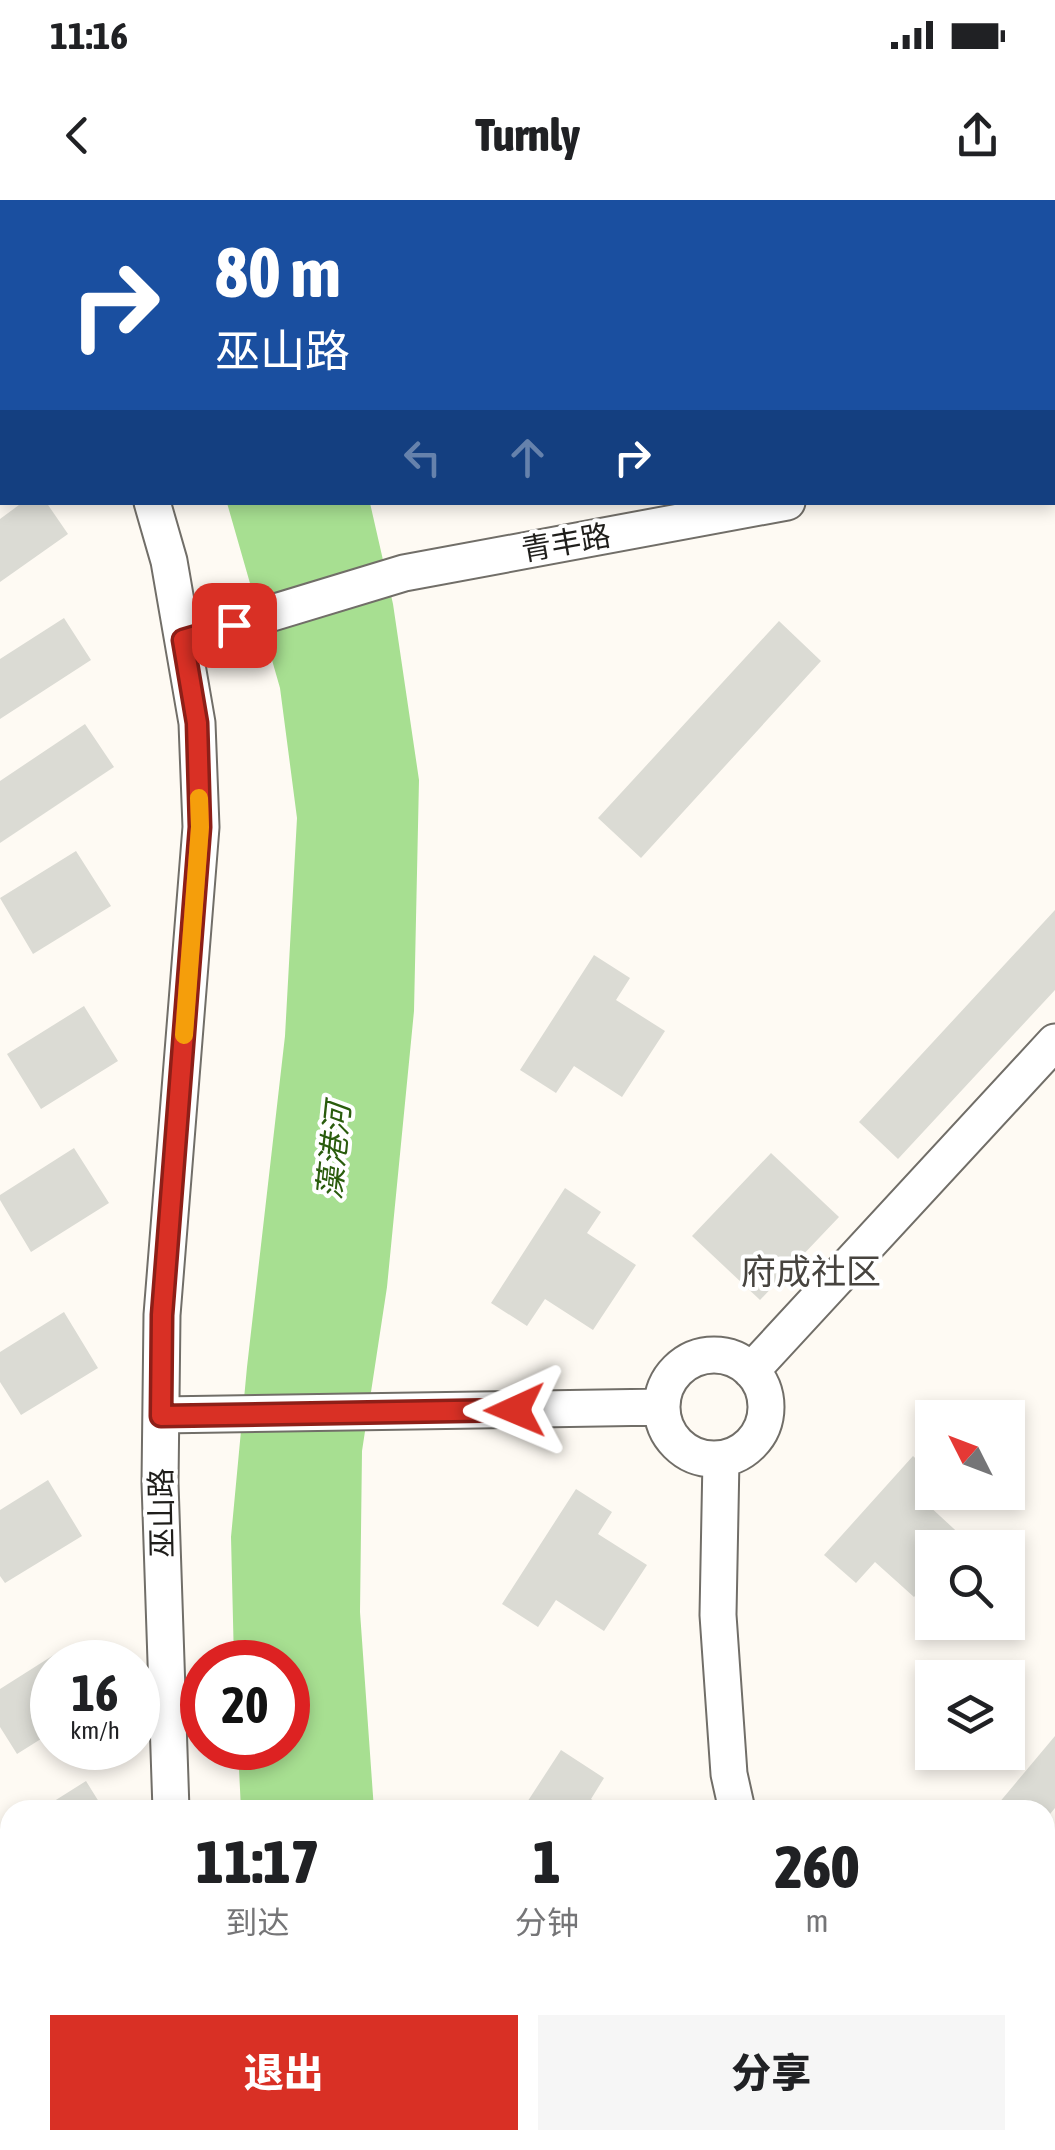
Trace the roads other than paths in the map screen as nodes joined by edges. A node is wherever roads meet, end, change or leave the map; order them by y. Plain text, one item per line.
1 (153, 505) edge
2 (771, 505) edge
3 (183, 640) junction
4 (1055, 1042) edge
5 (751, 1370) junction
6 (662, 1407) junction
7 (161, 1416) junction
8 (721, 1460) junction
9 (172, 1800) edge
10 (734, 1800) edge

1 - 3 street, 巫山路
2 - 3 street, 青丰路
3 - 7 street, 巫山路
4 - 5 street
5 - 6 street
5 - 8 street
6 - 7 street
6 - 8 street
7 - 9 street, 巫山路
8 - 10 street

